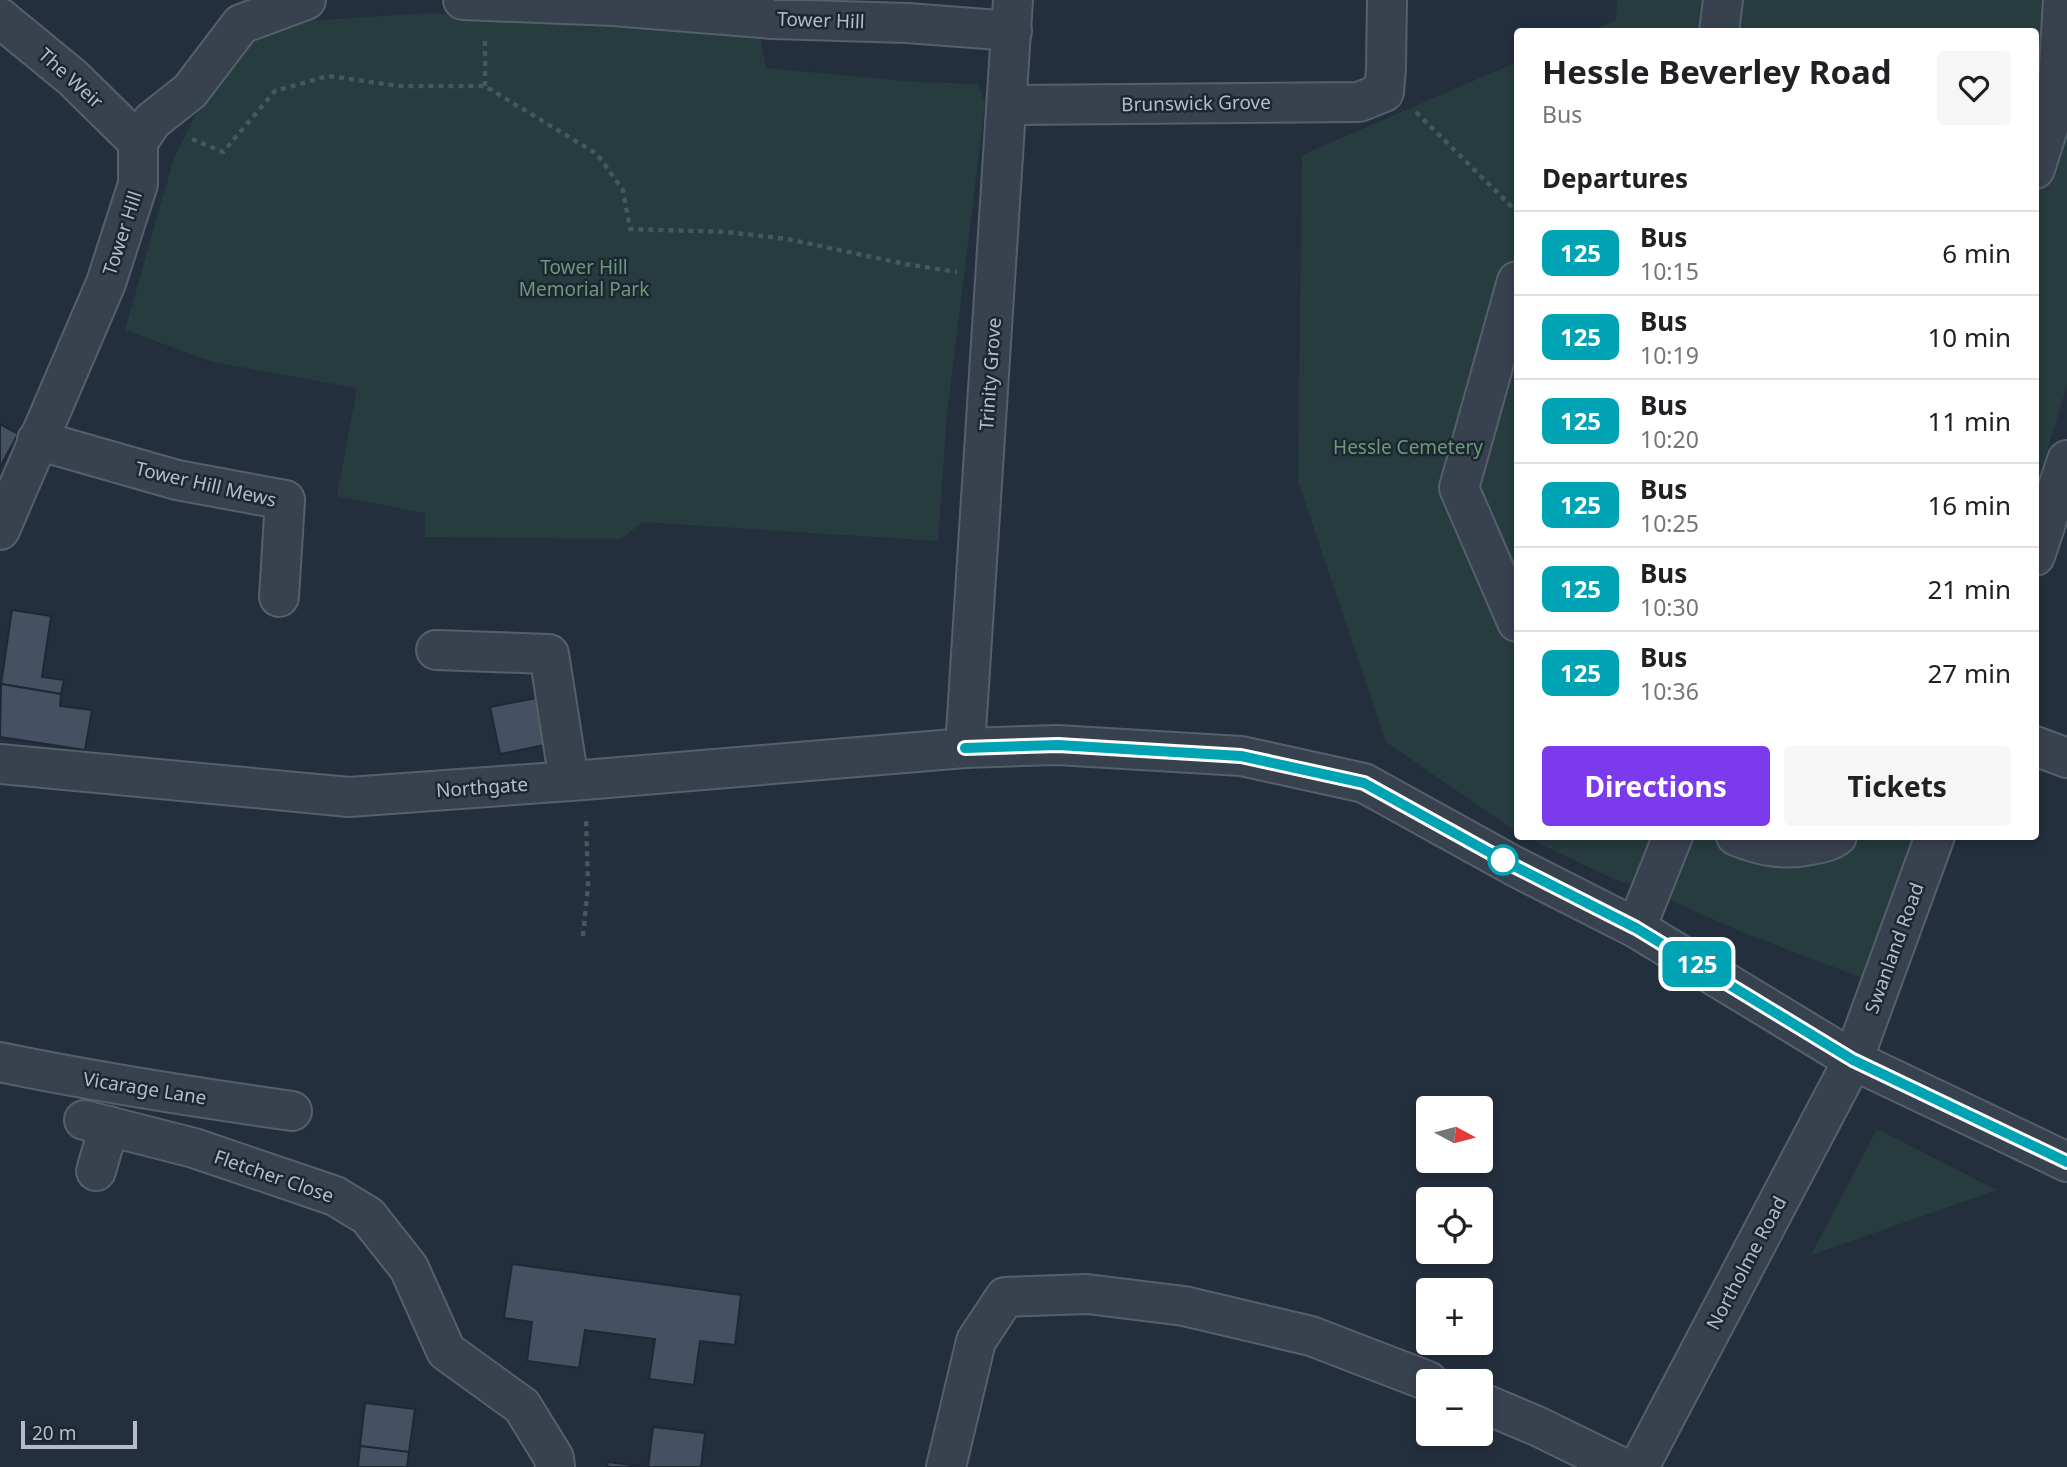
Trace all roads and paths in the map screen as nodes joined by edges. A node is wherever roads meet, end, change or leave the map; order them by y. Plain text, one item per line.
1 (306, 0) edge
2 (463, 0) edge
3 (1387, 0) edge
4 (1723, 0) edge
5 (2063, 0) edge
6 (485, 1) edge
7 (7, 12) edge
8 (1012, 16) edge
9 (1720, 28) edge
10 (485, 86) junction
11 (1384, 92) junction
12 (1007, 105) junction
13 (138, 142) junction
14 (2039, 150) edge
15 (223, 152) dead end
16 (1514, 209) edge
17 (996, 277) junction
18 (1514, 292) edge
19 (37, 440) junction
20 (2067, 460) edge
21 (0, 530) edge
22 (2047, 551) edge
23 (279, 597) dead end
24 (1514, 615) edge
25 (436, 650) dead end
26 (965, 748) junction
27 (2039, 748) edge
28 (2067, 758) edge
29 (0, 764) edge
30 (577, 781) junction
31 (1672, 840) edge
32 (1746, 840) edge
33 (1832, 840) edge
34 (1934, 840) edge
35 (1636, 928) junction
36 (583, 936) dead end
37 (1853, 1060) junction
38 (0, 1062) edge
39 (292, 1111) dead end
40 (2067, 1162) edge
41 (96, 1171) dead end
42 (1416, 1376) edge
43 (1493, 1408) edge
44 (555, 1467) edge
45 (946, 1467) edge
46 (1621, 1467) edge
47 (1639, 1467) edge

1 - 13 street
2 - 6 street, Tower Hill
3 - 11 street
4 - 9 street
5 - 14 street
6 - 8 street, Tower Hill
6 - 10 path
7 - 13 street, The Weir
8 - 12 street, Trinity Grove
10 - 15 path
10 - 17 path
11 - 12 street, Brunswick Grove
11 - 16 path
12 - 17 street, Trinity Grove
13 - 19 street, Tower Hill
17 - 26 street, Trinity Grove
18 - 24 street
19 - 21 street, Tower Hill
19 - 23 street, Tower Hill Mews
20 - 22 street
25 - 30 street
26 - 30 street, Northgate
26 - 35 street, Northgate
27 - 28 street
29 - 30 street, Northgate
30 - 36 path
31 - 35 street
32 - 33 street
34 - 37 street, Swanland Road
35 - 37 street, Northgate
37 - 40 street, Northgate
37 - 47 street, Northolme Road
38 - 39 street, Vicarage Lane
41 - 44 street, Fletcher Close
42 - 45 street
43 - 46 street

